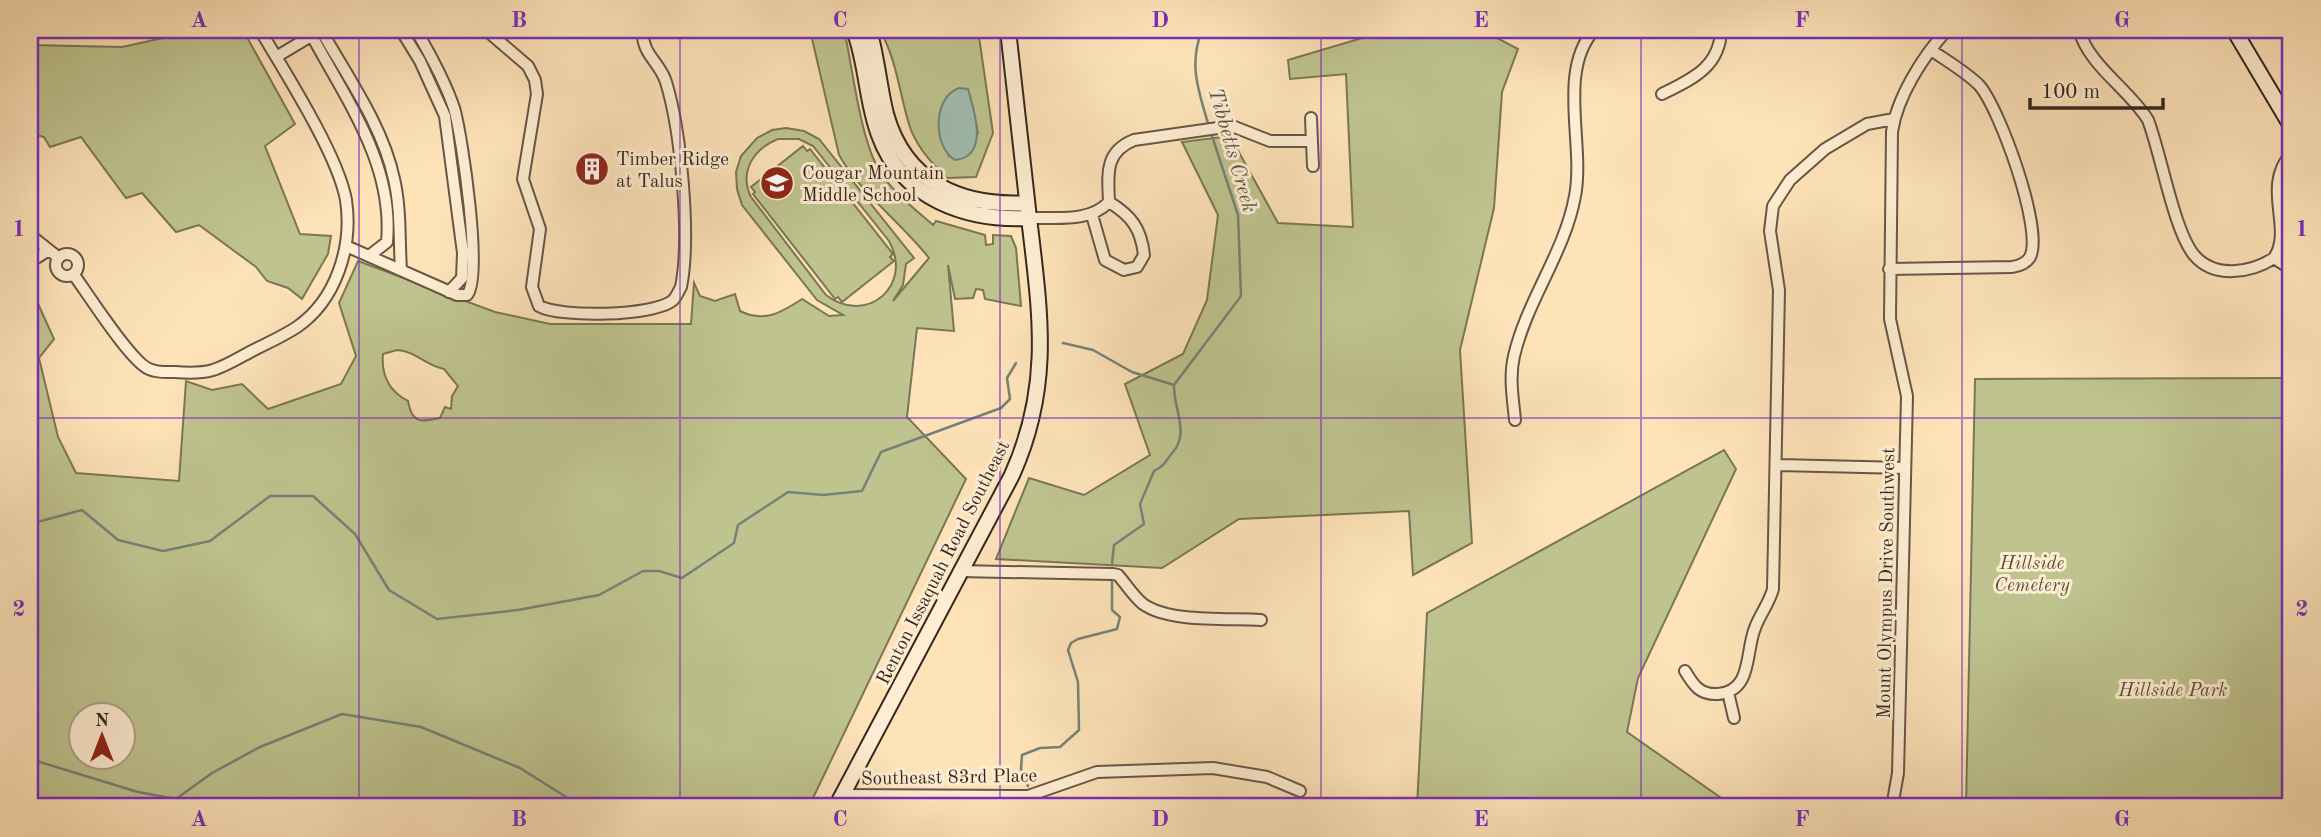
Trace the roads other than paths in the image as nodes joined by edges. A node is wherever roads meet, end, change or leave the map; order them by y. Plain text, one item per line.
1 (261, 30) edge
2 (401, 30) edge
3 (416, 30) edge
4 (486, 30) edge
5 (643, 30) edge
6 (854, 30) edge
7 (869, 30) edge
8 (1008, 30) edge
9 (1594, 30) edge
10 (1721, 30) edge
11 (1947, 30) edge
12 (2079, 30) edge
13 (2234, 30) edge
14 (318, 32) edge
15 (1931, 50) junction
16 (276, 57) junction
17 (1662, 94) dead end
18 (1311, 118) dead end
19 (1894, 119) junction
20 (2291, 126) edge
21 (1312, 141) junction
22 (2291, 154) edge
23 (1312, 166) dead end
24 (1109, 202) junction
25 (1028, 211) junction
26 (1092, 215) junction
27 (30, 235) edge
28 (346, 246) junction
29 (47, 251) junction
30 (369, 256) junction
31 (59, 258) junction
32 (2274, 258) junction
33 (30, 262) edge
34 (1889, 269) junction
35 (401, 270) junction
36 (2291, 270) edge
37 (74, 275) junction
38 (449, 292) junction
39 (1515, 420) dead end
40 (1777, 466) junction
41 (1905, 468) junction
42 (959, 571) junction
43 (1261, 620) dead end
44 (1685, 671) dead end
45 (1728, 692) junction
46 (1734, 718) dead end
47 (1300, 791) dead end
48 (839, 801) edge
49 (1892, 807) edge

1 - 16 street
2 - 38 street
3 - 38 street
4 - 5 street
6 - 25 main road
7 - 25 main road
8 - 25 main road, Renton Issaquah Road Southeast
9 - 39 street
10 - 17 street
11 - 15 street
12 - 32 street
13 - 20 main road
14 - 16 street
14 - 30 street
14 - 35 street
15 - 19 street
15 - 34 street
16 - 28 street
18 - 21 street
19 - 34 street, Mount Olympus Drive Southwest
19 - 40 street
21 - 23 street
21 - 24 street
22 - 32 street
24 - 26 street
24 - 26 street
25 - 26 street
25 - 42 main road, Renton Issaquah Road Southeast
27 - 29 street
28 - 30 street
28 - 37 street
29 - 31 street
29 - 33 street
30 - 35 street
31 - 37 street
31 - 37 street
32 - 36 street
34 - 41 street, Mount Olympus Drive Southwest
35 - 38 street
40 - 41 street
40 - 45 street
41 - 49 street, Mount Olympus Drive Southwest
42 - 43 street
42 - 48 main road, Renton Issaquah Road Southeast
44 - 45 street
45 - 46 street
47 - 48 street, Southeast 83rd Place

